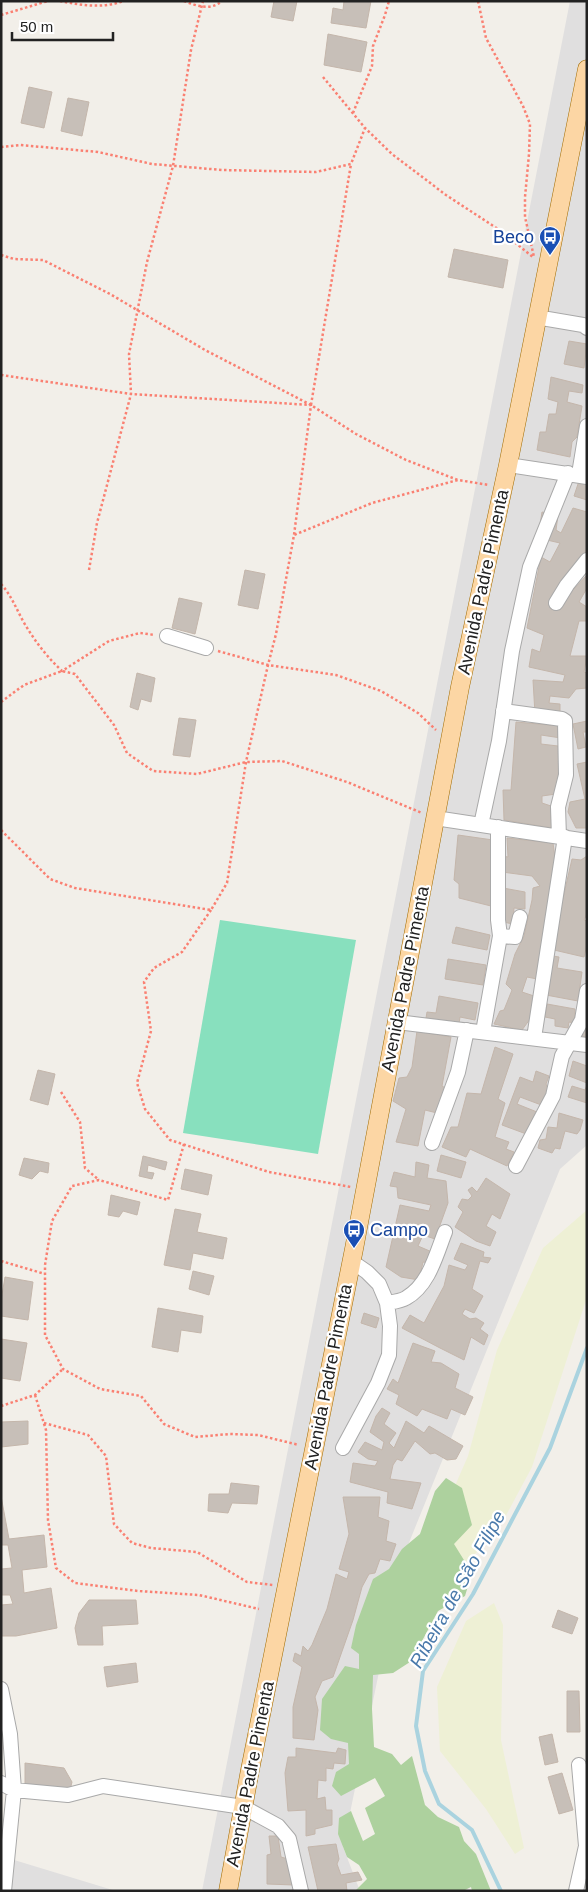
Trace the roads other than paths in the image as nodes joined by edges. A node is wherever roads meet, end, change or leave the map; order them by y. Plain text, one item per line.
1 (587, 69) edge
2 (584, 101) edge
3 (536, 317) junction
4 (587, 328) edge
5 (587, 426) edge
6 (508, 465) junction
7 (578, 474) edge
8 (587, 560) edge
9 (556, 603) dead end
10 (167, 636) road end
11 (206, 648) road end
12 (504, 711) junction
13 (435, 818) junction
14 (480, 825) junction
15 (498, 827) junction
16 (562, 837) junction
17 (587, 841) edge
18 (520, 918) dead end
19 (500, 936) junction
20 (587, 991) edge
21 (397, 1022) junction
22 (467, 1030) junction
23 (483, 1032) junction
24 (534, 1038) junction
25 (570, 1042) junction
26 (587, 1045) edge
27 (432, 1143) dead end
28 (516, 1166) dead end
29 (445, 1232) dead end
30 (351, 1261) junction
31 (387, 1303) junction
32 (343, 1448) dead end
33 (1, 1689) edge
34 (579, 1765) dead end
35 (1, 1783) edge
36 (14, 1790) junction
37 (243, 1807) junction
38 (4, 1891) edge
39 (228, 1891) edge
40 (301, 1891) edge
41 (576, 1891) edge

1 - 2 main road, Avenida Padre Pimenta
2 - 3 main road, Avenida Padre Pimenta
3 - 4 street
3 - 6 main road, Avenida Padre Pimenta
5 - 7 street
6 - 7 street
6 - 13 main road, Avenida Padre Pimenta
7 - 12 street
8 - 9 street
10 - 11 street
12 - 14 street
12 - 16 street
13 - 14 street
13 - 21 main road, Avenida Padre Pimenta
14 - 15 street
15 - 16 street
15 - 19 street
16 - 17 street
16 - 24 street
18 - 19 street
19 - 23 street
20 - 25 street
21 - 22 street
21 - 30 main road, Avenida Padre Pimenta
22 - 23 street
22 - 27 street
23 - 24 street
24 - 25 street
25 - 26 street
25 - 28 street
29 - 31 street
30 - 31 street
30 - 37 main road, Avenida Padre Pimenta
31 - 32 street
33 - 36 street
34 - 41 street
35 - 36 street
36 - 37 street
36 - 38 street
37 - 39 main road, Avenida Padre Pimenta
37 - 40 street

